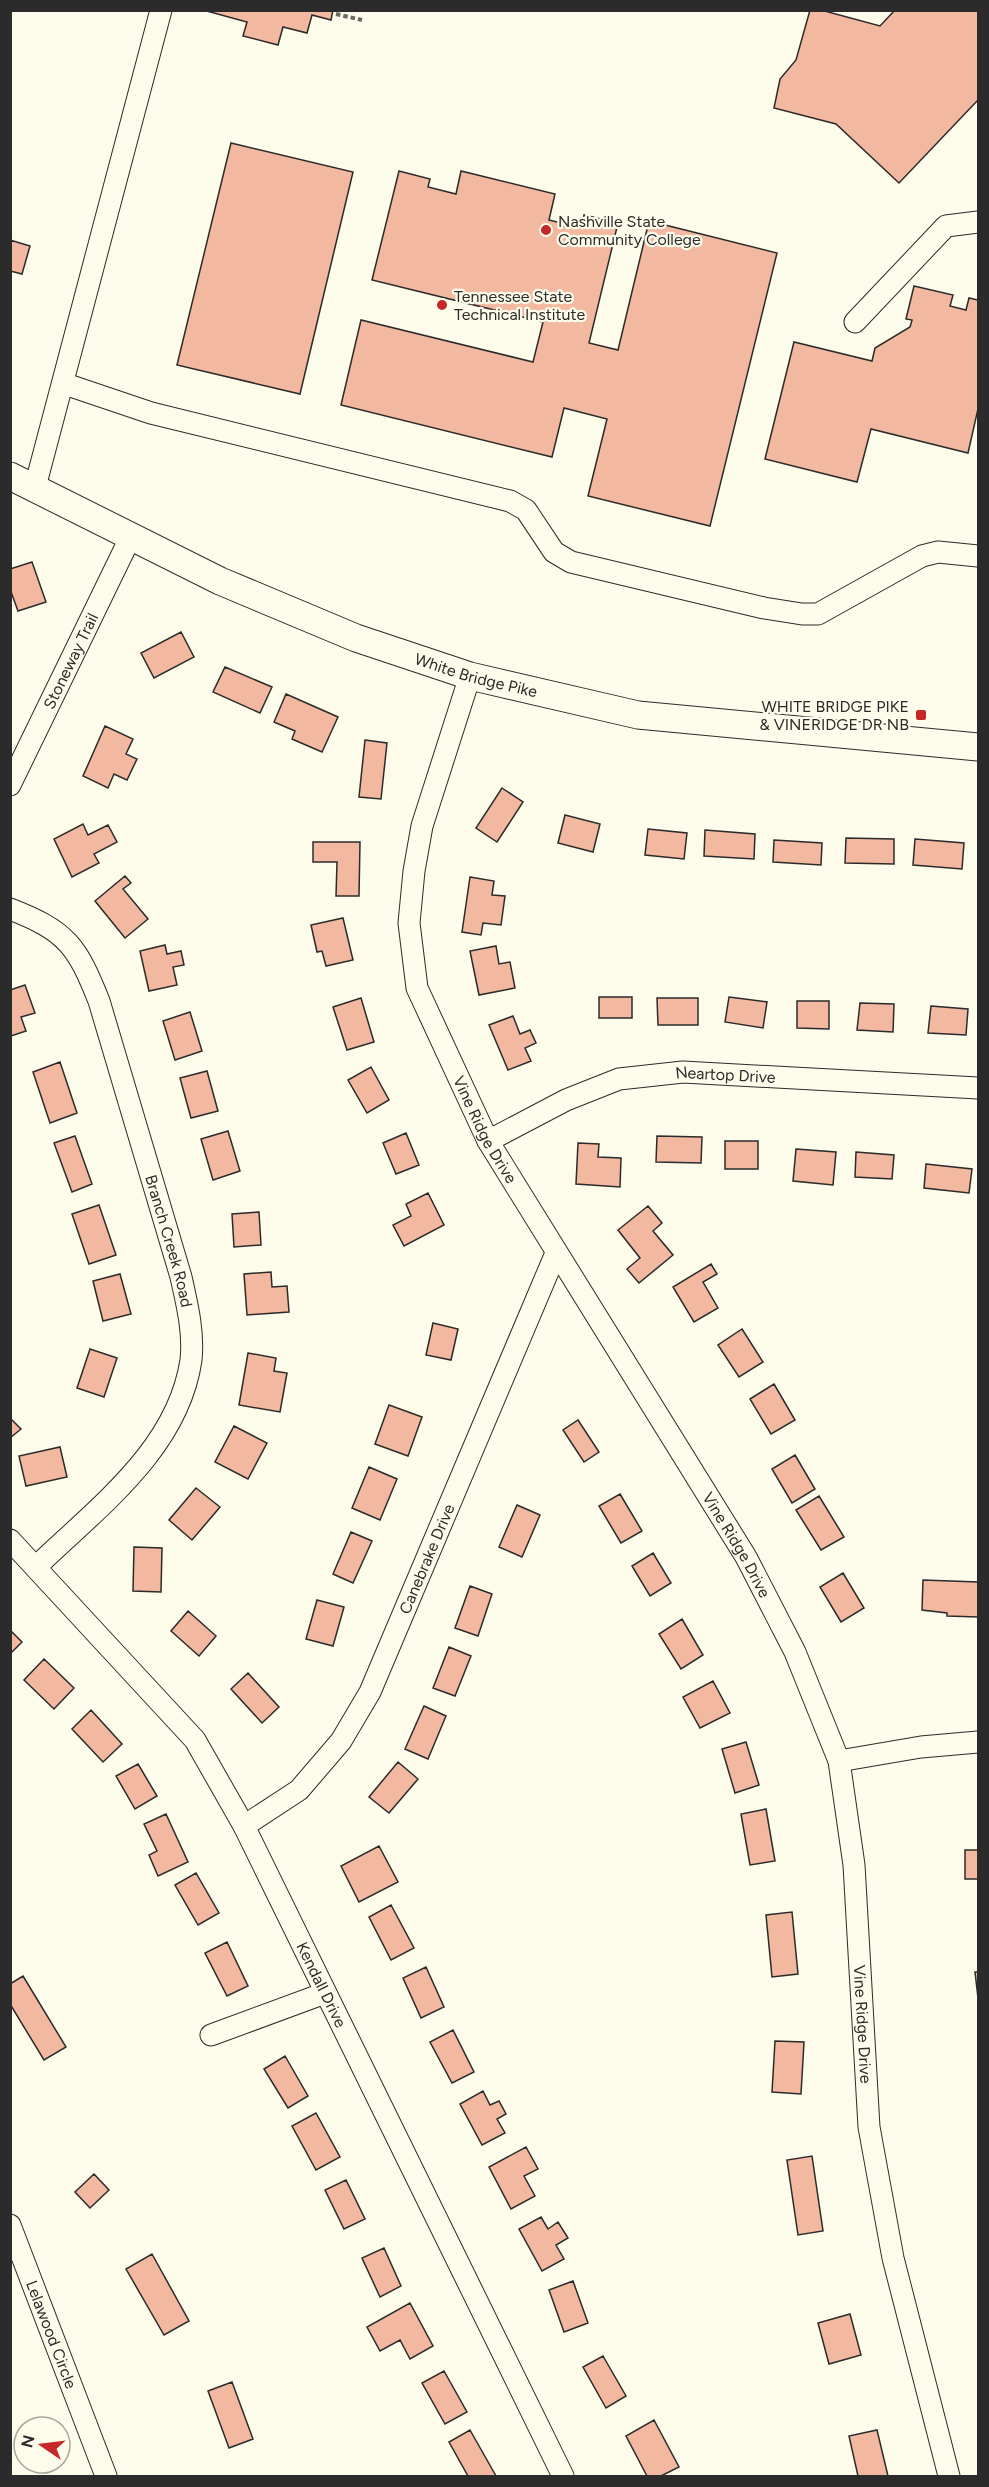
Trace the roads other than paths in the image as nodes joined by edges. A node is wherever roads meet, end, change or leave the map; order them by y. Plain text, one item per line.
1 (161, 10) edge
2 (978, 222) edge
3 (855, 322) dead end
4 (64, 384) junction
5 (10, 476) edge
6 (35, 488) junction
7 (130, 536) junction
8 (978, 556) edge
9 (470, 676) junction
10 (978, 747) edge
11 (10, 785) edge
12 (10, 909) edge
13 (978, 1088) edge
14 (488, 1141) junction
15 (556, 1253) junction
16 (10, 1540) edge
17 (37, 1566) junction
18 (978, 1742) edge
19 (839, 1761) junction
20 (244, 1826) junction
21 (325, 1993) junction
22 (211, 2035) dead end
23 (10, 2225) edge
24 (106, 2476) edge
25 (564, 2476) edge
26 (949, 2476) edge

1 - 4 street
2 - 3 street
4 - 6 street
4 - 8 street
5 - 6 main road, White Bridge Pike
6 - 7 main road, White Bridge Pike
7 - 9 main road, White Bridge Pike
7 - 11 street, Stoneway Trail
9 - 10 main road, White Bridge Pike
9 - 14 street, Vine Ridge Drive
12 - 17 street, Branch Creek Road
13 - 14 street, Neartop Drive
14 - 15 street, Vine Ridge Drive
15 - 19 street, Vine Ridge Drive
15 - 20 street, Canebrake Drive
16 - 17 street, Kendall Drive
17 - 20 street, Kendall Drive
18 - 19 street
19 - 26 street, Vine Ridge Drive
20 - 21 street, Kendall Drive
21 - 22 street
21 - 25 street, Kendall Drive
23 - 24 street, Lelawood Circle

